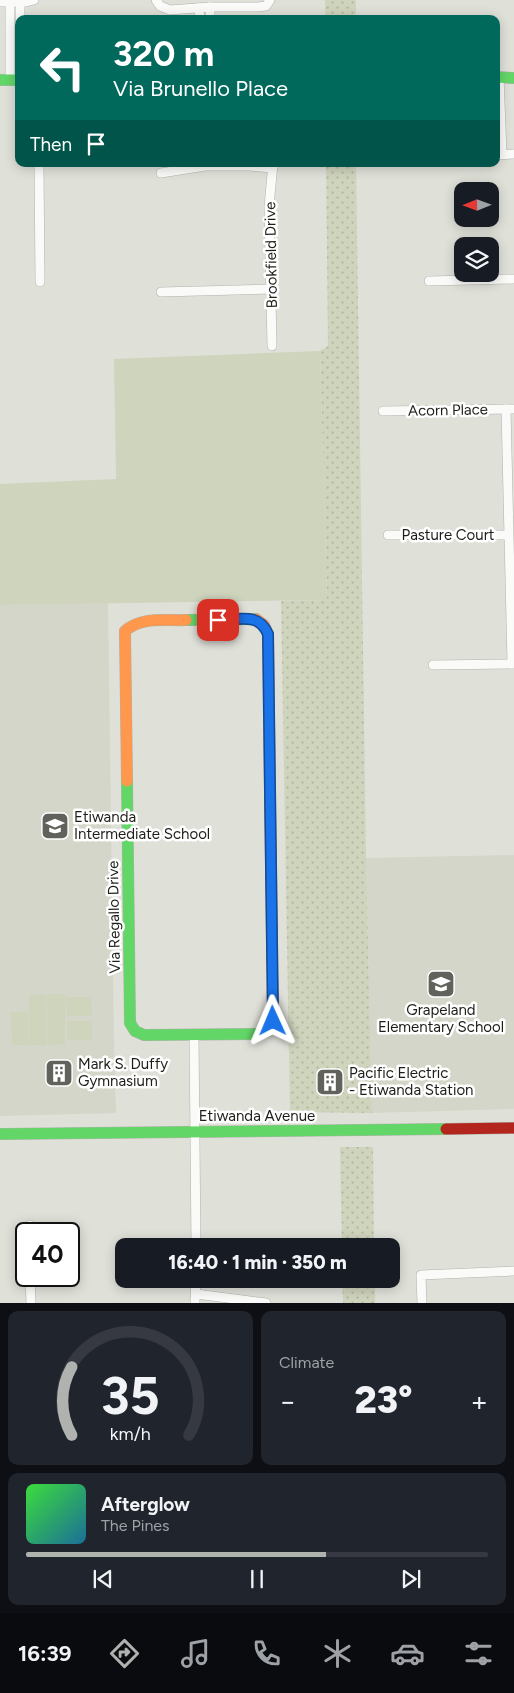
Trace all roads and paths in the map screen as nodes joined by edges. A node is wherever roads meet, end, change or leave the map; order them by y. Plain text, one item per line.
1 (34, 0) edge
2 (0, 2) edge
3 (10, 2) junction
4 (20, 2) junction
5 (158, 3) edge
6 (268, 3) edge
7 (210, 7) junction
8 (200, 8) junction
9 (20, 15) edge
10 (200, 15) edge
11 (210, 15) edge
12 (500, 77) edge
13 (514, 78) edge
14 (10, 80) edge
15 (500, 154) edge
16 (514, 154) edge
17 (39, 167) edge
18 (199, 167) edge
19 (273, 167) edge
20 (161, 173) dead end
21 (514, 279) edge
22 (429, 281) dead end
23 (40, 282) dead end
24 (271, 289) junction
25 (161, 292) dead end
26 (272, 346) dead end
27 (510, 410) edge
28 (383, 411) dead end
29 (388, 535) dead end
30 (508, 535) junction
31 (513, 664) edge
32 (433, 665) dead end
33 (194, 1035) junction
34 (514, 1128) edge
35 (196, 1131) junction
36 (0, 1134) edge
37 (196, 1238) edge
38 (514, 1271) edge
39 (30, 1287) edge
40 (195, 1299) edge
41 (31, 1303) edge
42 (266, 1303) edge
43 (422, 1303) edge

1 - 4 street
2 - 3 street
3 - 4 street
3 - 14 street
4 - 9 street
5 - 8 street
6 - 7 street
7 - 8 street
7 - 11 street
8 - 10 street
12 - 13 street
15 - 16 street
17 - 23 street
18 - 20 street
19 - 24 street, Brookfield Drive
21 - 22 street
24 - 25 street
24 - 26 street, Brookfield Drive
27 - 28 street, Acorn Place
27 - 30 street
29 - 30 street, Pasture Court
30 - 31 street
31 - 32 street
33 - 33 street, Via Regallo Drive
33 - 35 street
34 - 35 street, Etiwanda Avenue
35 - 36 street, Etiwanda Avenue
35 - 37 street
38 - 43 street
39 - 41 street
40 - 42 street

